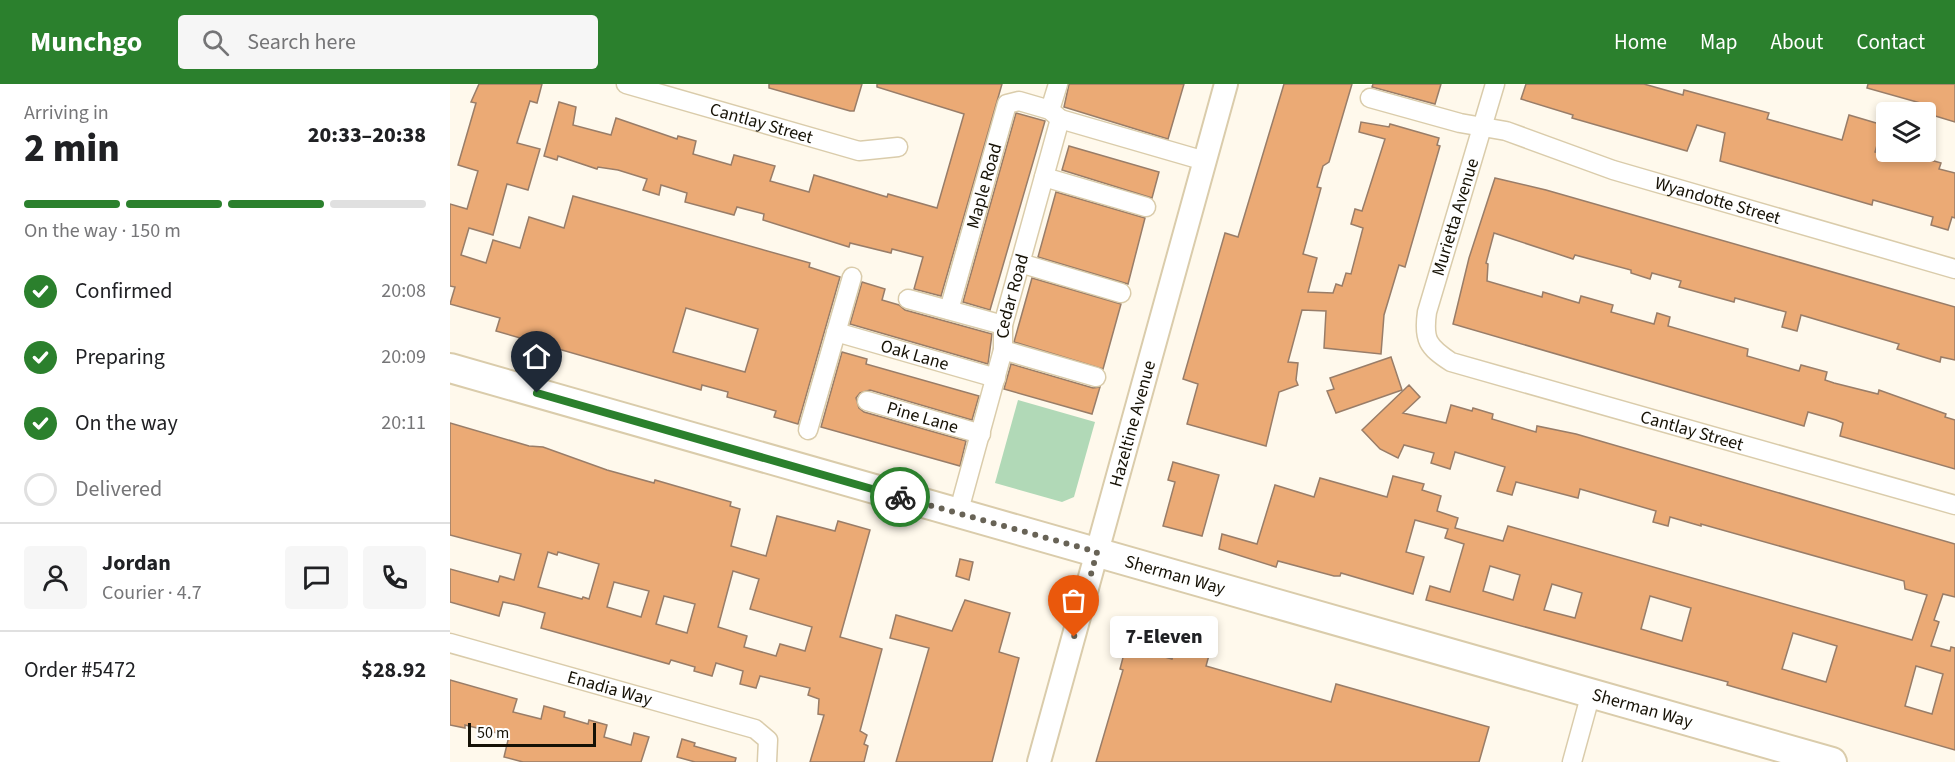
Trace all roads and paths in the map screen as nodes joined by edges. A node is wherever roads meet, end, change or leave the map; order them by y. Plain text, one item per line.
1 (626, 84) edge
2 (1058, 84) edge
3 (1226, 84) edge
4 (1495, 84) edge
5 (1370, 98) dead end
6 (1055, 115) junction
7 (1482, 127) junction
8 (898, 147) dead end
9 (1205, 161) junction
10 (1044, 177) junction
11 (1146, 207) dead end
12 (1020, 263) junction
13 (1955, 268) edge
14 (852, 278) dead end
15 (1121, 292) dead end
16 (908, 298) dead end
17 (949, 310) junction
18 (1004, 325) junction
19 (836, 332) junction
20 (1003, 350) junction
21 (1433, 350) joint
22 (450, 368) edge
23 (1096, 377) dead end
24 (996, 378) junction
25 (867, 401) dead end
26 (808, 430) dead end
27 (981, 434) junction
28 (1955, 505) edge
29 (958, 514) junction
30 (1097, 552) junction
31 (450, 643) edge
32 (1591, 693) junction
33 (767, 762) edge
34 (1039, 762) edge
35 (1572, 762) edge
36 (1832, 762) edge

1 - 8 street, Cantlay Street
2 - 6 street, Cedar Road
3 - 9 street, Hazeltine Avenue
4 - 7 street, Murietta Avenue
5 - 7 street, Wyandotte Street
6 - 9 street, Maple Road
6 - 10 street, Cedar Road
6 - 17 street, Maple Road
7 - 13 street, Wyandotte Street
7 - 21 street, Murietta Avenue
9 - 30 street, Hazeltine Avenue
10 - 11 street
10 - 12 street, Cedar Road
12 - 15 street
12 - 18 street, Cedar Road
14 - 19 street
16 - 17 street
17 - 18 street
18 - 20 street, Cedar Road
19 - 24 street, Oak Lane
19 - 26 street
20 - 23 street
20 - 24 street, Cedar Road
21 - 28 street, Cantlay Street
22 - 29 main road, Sherman Way
24 - 27 street, Cedar Road
25 - 27 street, Pine Lane
27 - 29 street, Cedar Road
29 - 30 main road, Sherman Way
30 - 32 main road, Sherman Way
30 - 34 street, Hazeltine Avenue
31 - 33 street, Enadia Way
32 - 35 street
32 - 36 main road, Sherman Way

